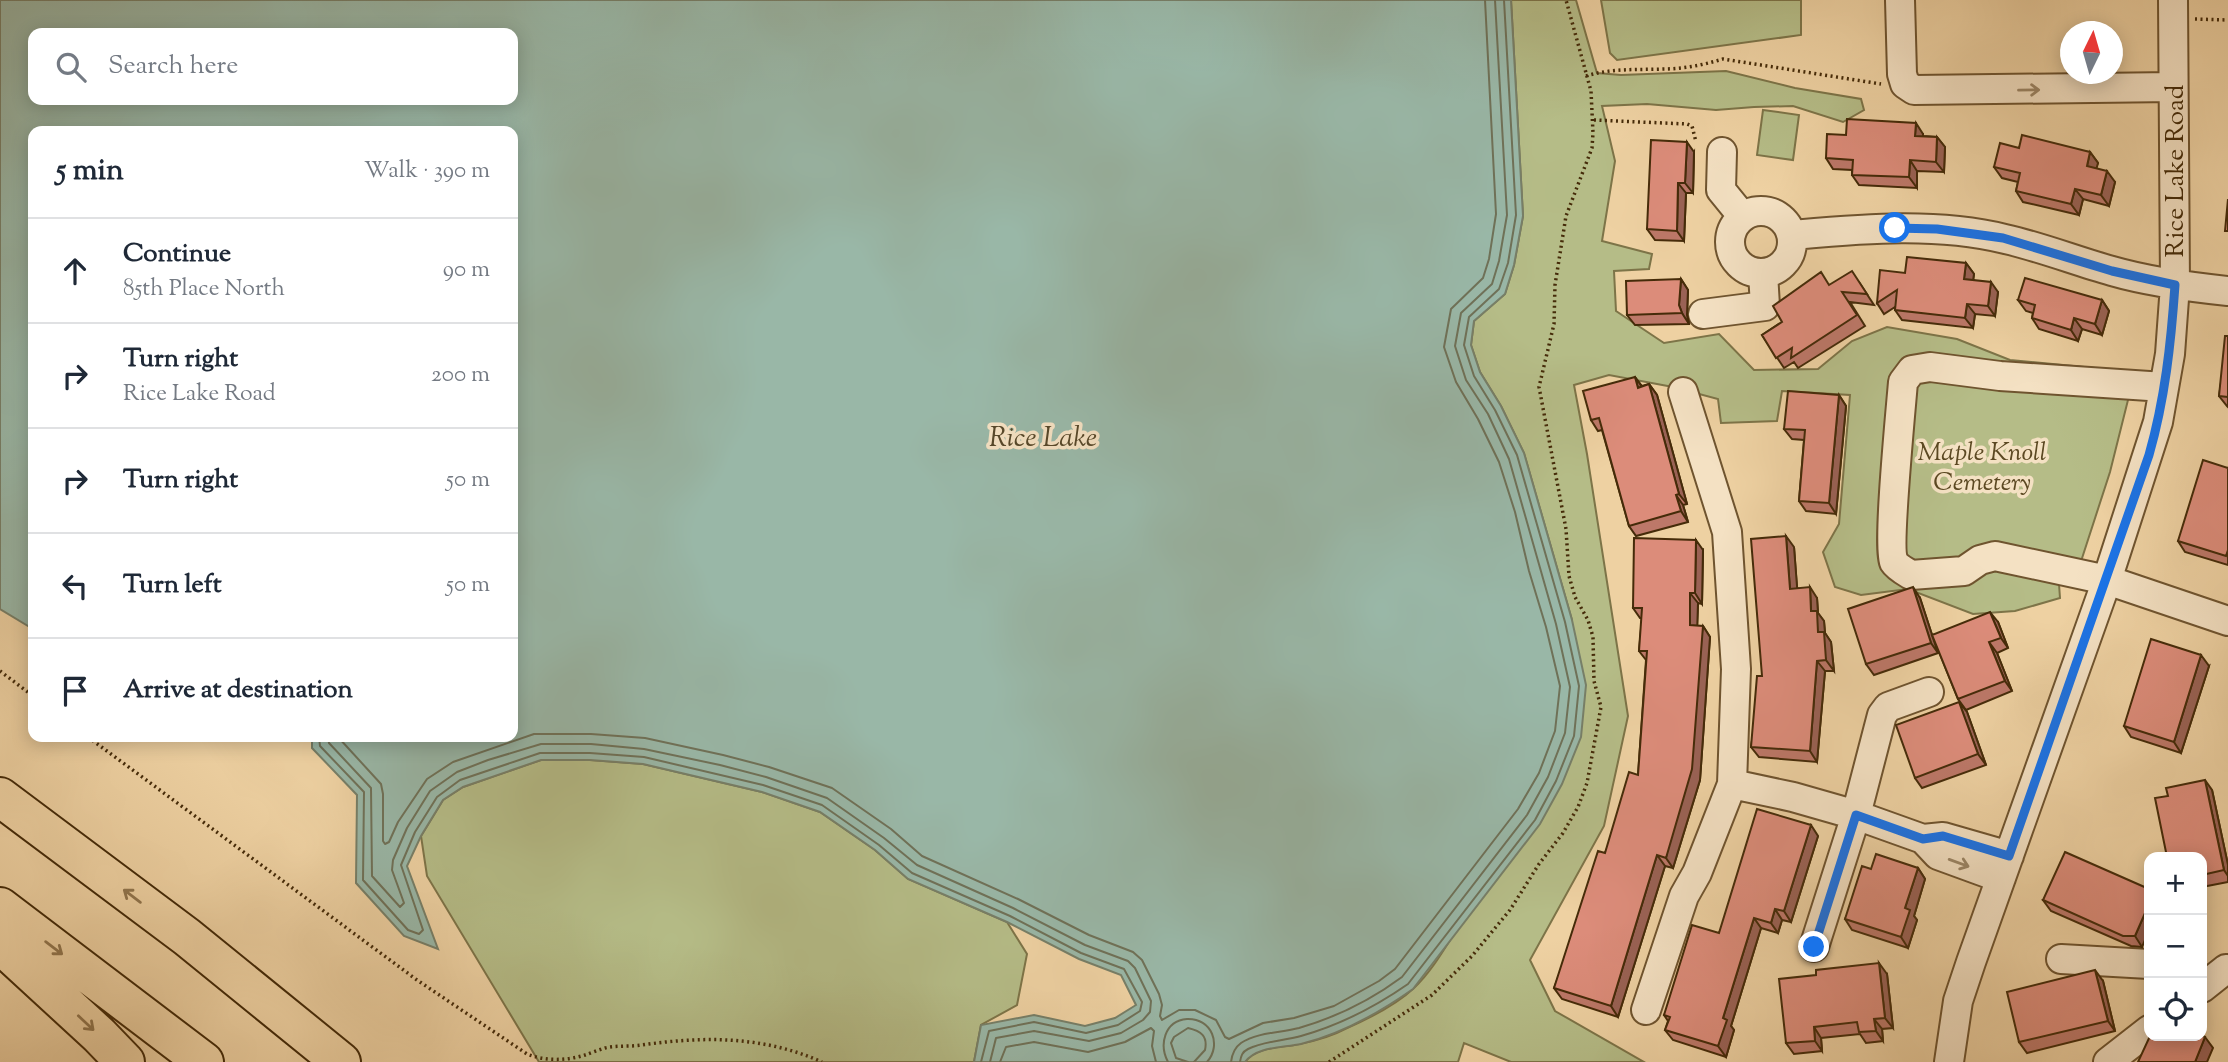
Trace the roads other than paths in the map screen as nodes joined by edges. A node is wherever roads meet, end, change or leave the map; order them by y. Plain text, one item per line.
1 (1900, 0) edge
2 (2181, 10) edge
3 (2173, 87) junction
4 (1709, 147) road end
5 (1743, 217) junction
6 (1792, 235) junction
7 (1763, 273) junction
8 (2175, 285) junction
9 (2228, 291) edge
10 (1703, 314) dead end
11 (2164, 387) junction
12 (1683, 392) dead end
13 (2107, 580) junction
14 (2228, 621) edge
15 (1929, 692) dead end
16 (1732, 784) junction
17 (0, 797) edge
18 (1856, 815) junction
19 (2005, 867) junction
20 (0, 907) edge
21 (187, 937) junction
22 (0, 944) edge
23 (1814, 947) dead end
24 (2061, 959) dead end
25 (2144, 964) edge
26 (2221, 970) edge
27 (2207, 983) edge
28 (1646, 1010) dead end
29 (2144, 1034) edge
30 (125, 1062) edge
31 (204, 1062) edge
32 (341, 1062) edge
33 (372, 1062) edge
34 (1949, 1062) edge
35 (2108, 1062) edge

1 -> 3 street
2 - 3 street, Rice Lake Road
3 - 8 street, Rice Lake Road
4 - 5 street
5 - 6 street
5 - 7 street
6 - 7 street
6 - 8 street
7 - 10 street
8 - 9 street
8 - 11 street, Rice Lake Road
11 - 13 street, Rice Lake Road
11 - 13 street
12 - 16 street
13 - 14 street
13 - 19 street, Rice Lake Road
15 - 18 street
16 - 18 street
16 - 28 street
21 -> 17 highway
18 - 19 street
18 - 23 street
19 - 34 street, Rice Lake Road
20 -> 31 highway
21 - 32 highway
21 - 33 highway
22 -> 30 highway
24 - 25 street
26 - 27 street
29 - 35 street

